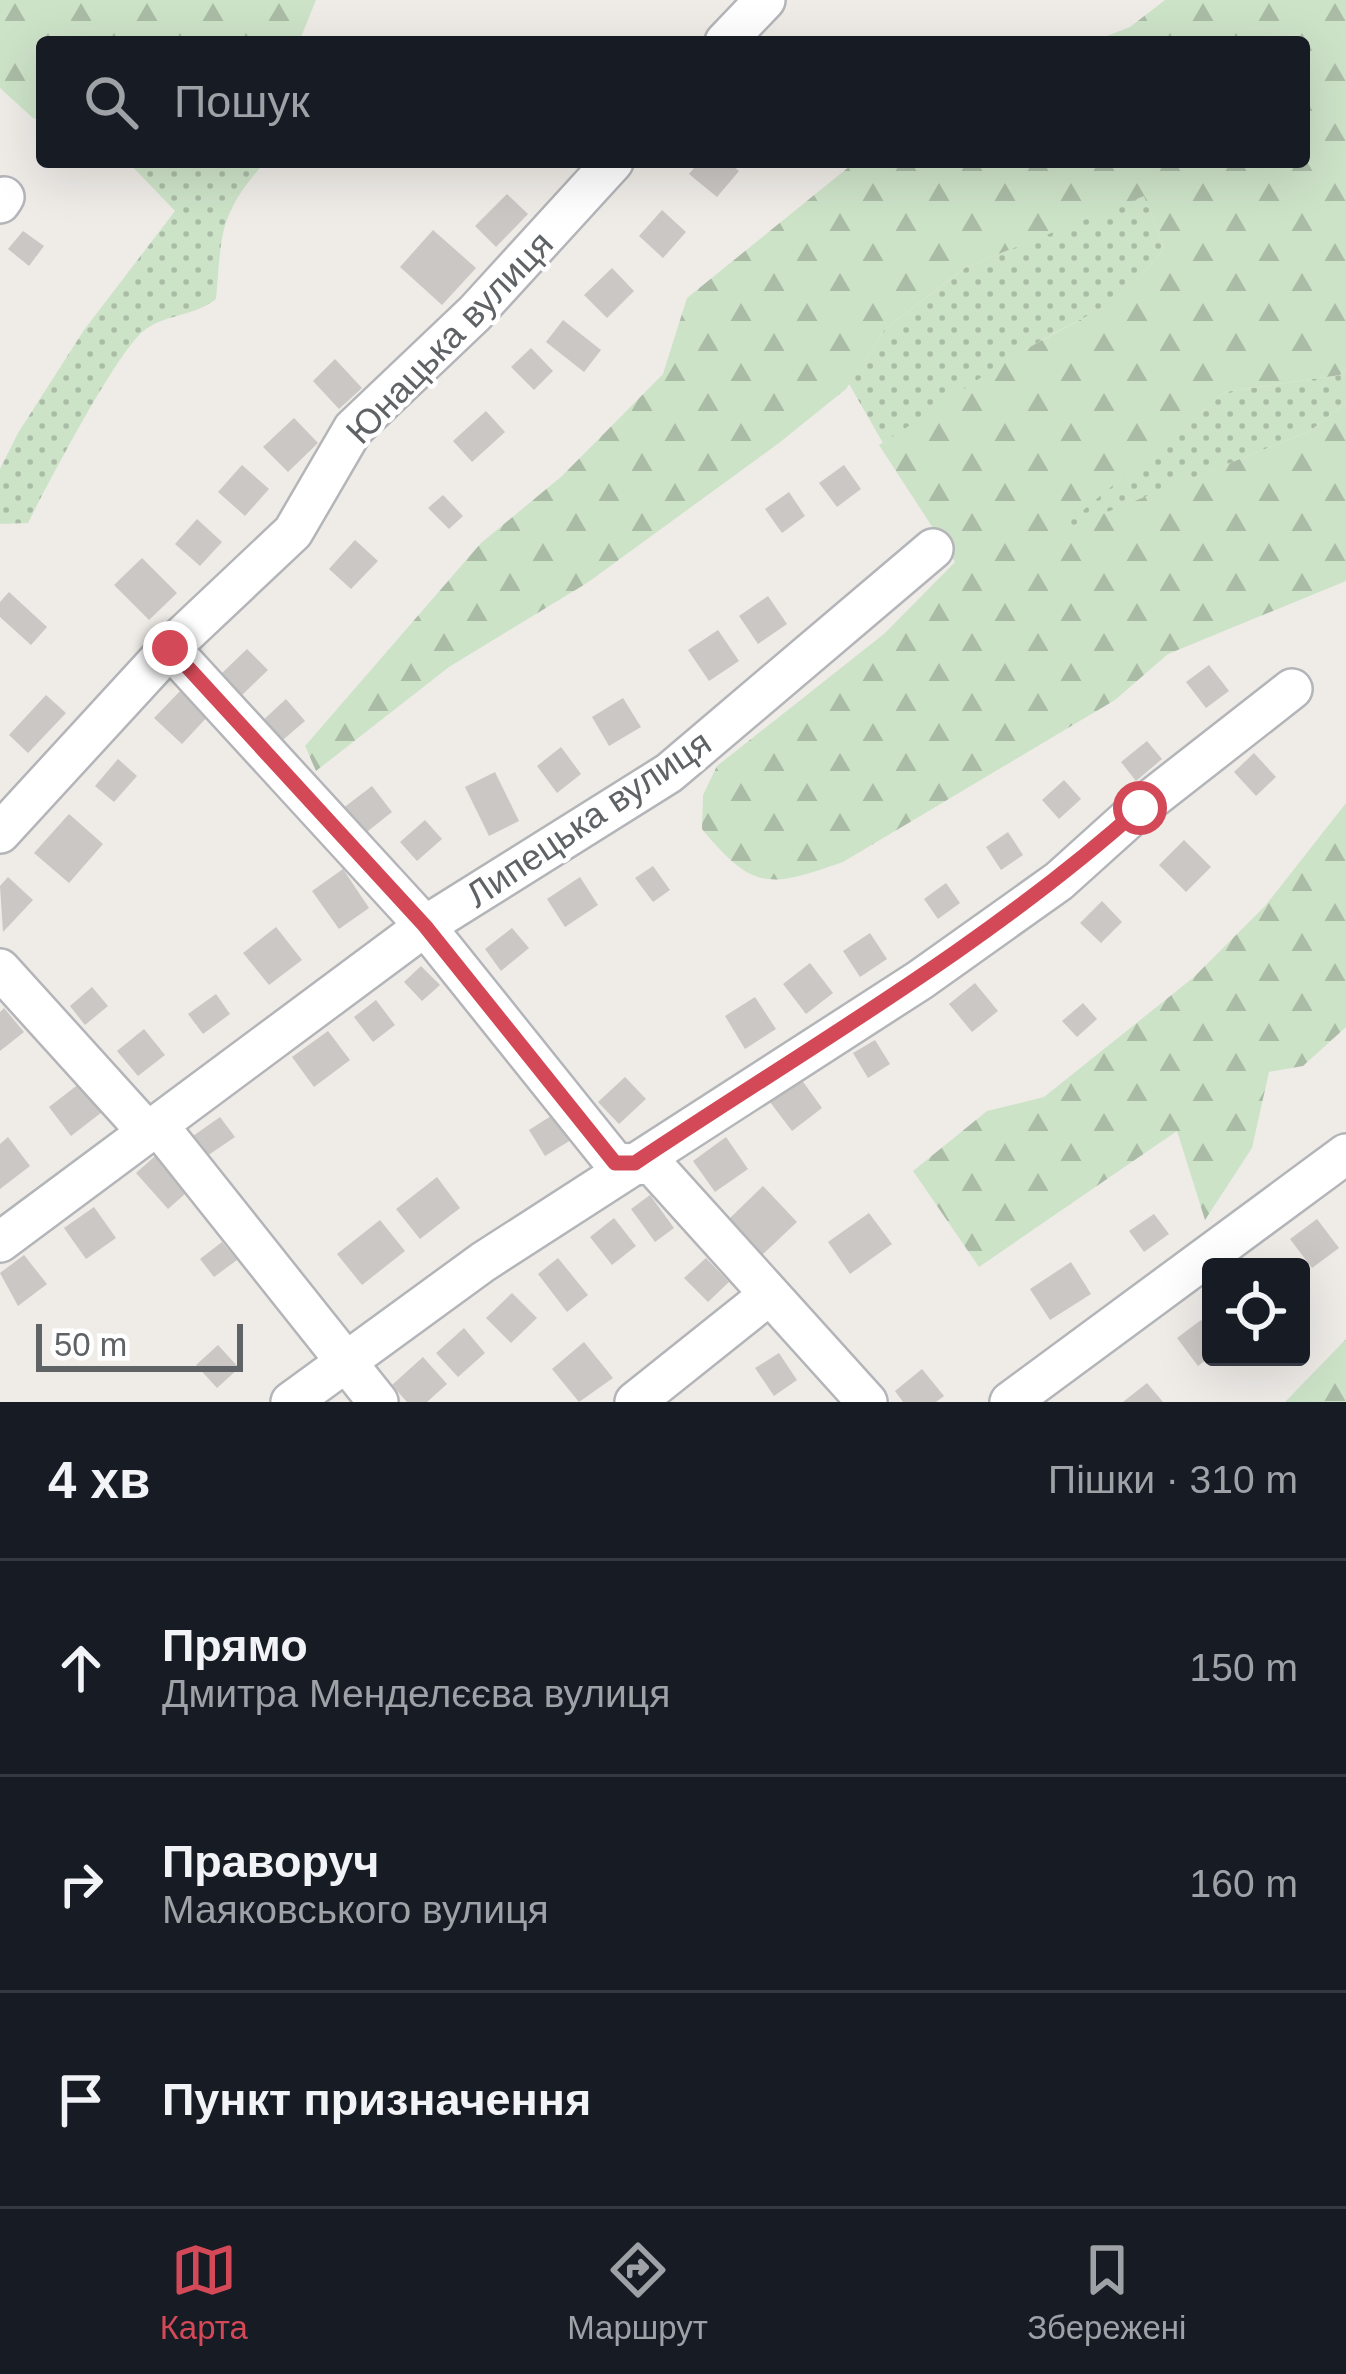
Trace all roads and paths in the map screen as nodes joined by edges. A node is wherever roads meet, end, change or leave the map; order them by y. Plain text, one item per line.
1 (765, 0) edge
2 (731, 36) edge
3 (608, 168) edge
4 (933, 549) dead end
5 (170, 648) junction
6 (1292, 689) dead end
7 (0, 833) edge
8 (425, 926) junction
9 (0, 969) edge
10 (160, 1128) junction
11 (1346, 1154) edge
12 (635, 1163) junction
13 (0, 1242) edge
14 (769, 1295) junction
15 (342, 1361) junction
16 (291, 1402) edge
17 (378, 1402) edge
18 (635, 1402) edge
19 (867, 1402) edge
20 (1010, 1402) edge

1 - 2 street
3 - 5 street, Юнацька вулиця
4 - 8 street, Липецька вулиця
5 - 7 street, Юнацька вулиця
5 - 8 street
6 - 12 street
8 - 10 street, Липецька вулиця
8 - 12 street
9 - 10 street
10 - 13 street, Липецька вулиця
10 - 15 street
11 - 20 street
12 - 14 street
12 - 15 street
14 - 18 street
14 - 19 street
15 - 16 street
15 - 17 street

